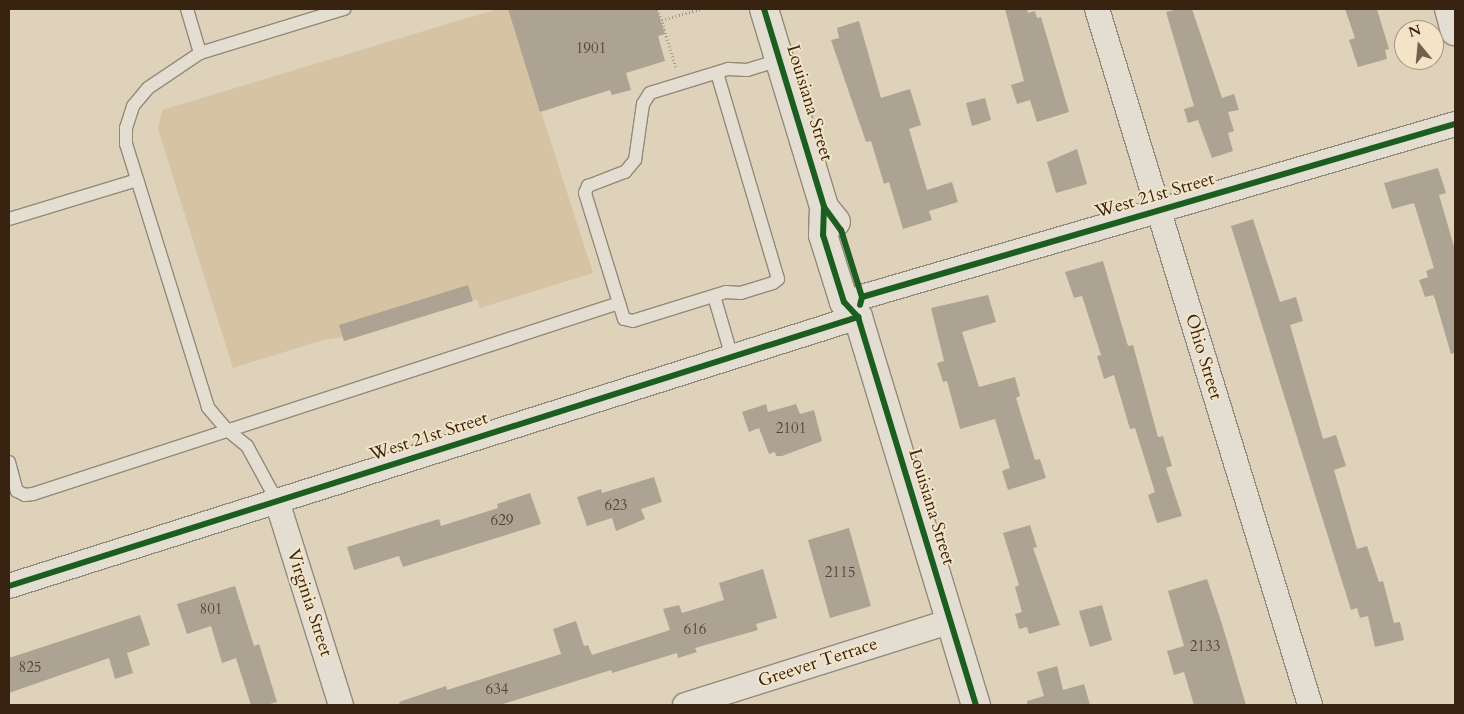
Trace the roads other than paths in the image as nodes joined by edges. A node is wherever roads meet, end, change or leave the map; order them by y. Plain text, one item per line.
1 (187, 9) edge
2 (344, 9) edge
3 (764, 9) edge
4 (1097, 9) edge
5 (1448, 9) edge
6 (1455, 31) edge
7 (200, 53) junction
8 (780, 60) junction
9 (717, 73) junction
10 (1455, 124) edge
11 (137, 180) junction
12 (1159, 210) junction
13 (9, 219) edge
14 (720, 294) junction
15 (619, 303) junction
16 (860, 307) junction
17 (732, 357) junction
18 (227, 430) junction
19 (9, 462) edge
20 (277, 501) junction
21 (9, 586) edge
22 (951, 621) junction
23 (341, 705) edge
24 (685, 705) edge
25 (976, 705) edge
26 (1310, 705) edge

1 - 7 lane
2 - 7 lane
3 - 8 main road, Louisiana Street
4 - 12 street, Ohio Street
5 - 6 main road
7 - 11 lane
8 - 9 lane
8 - 16 main road, Louisiana Street
9 - 14 lane
9 - 15 lane
10 - 12 street, West 21st Street
11 - 13 lane
11 - 18 lane
12 - 16 street, West 21st Street
12 - 26 street, Ohio Street
14 - 15 lane
14 - 17 lane
15 - 18 lane
16 - 17 street, West 21st Street
16 - 22 main road, Louisiana Street
17 - 20 street, West 21st Street
18 - 19 lane
18 - 20 lane
20 - 21 street, West 21st Street
20 - 23 street, Virginia Street
22 - 24 street, Greever Terrace
22 - 25 main road, Louisiana Street

